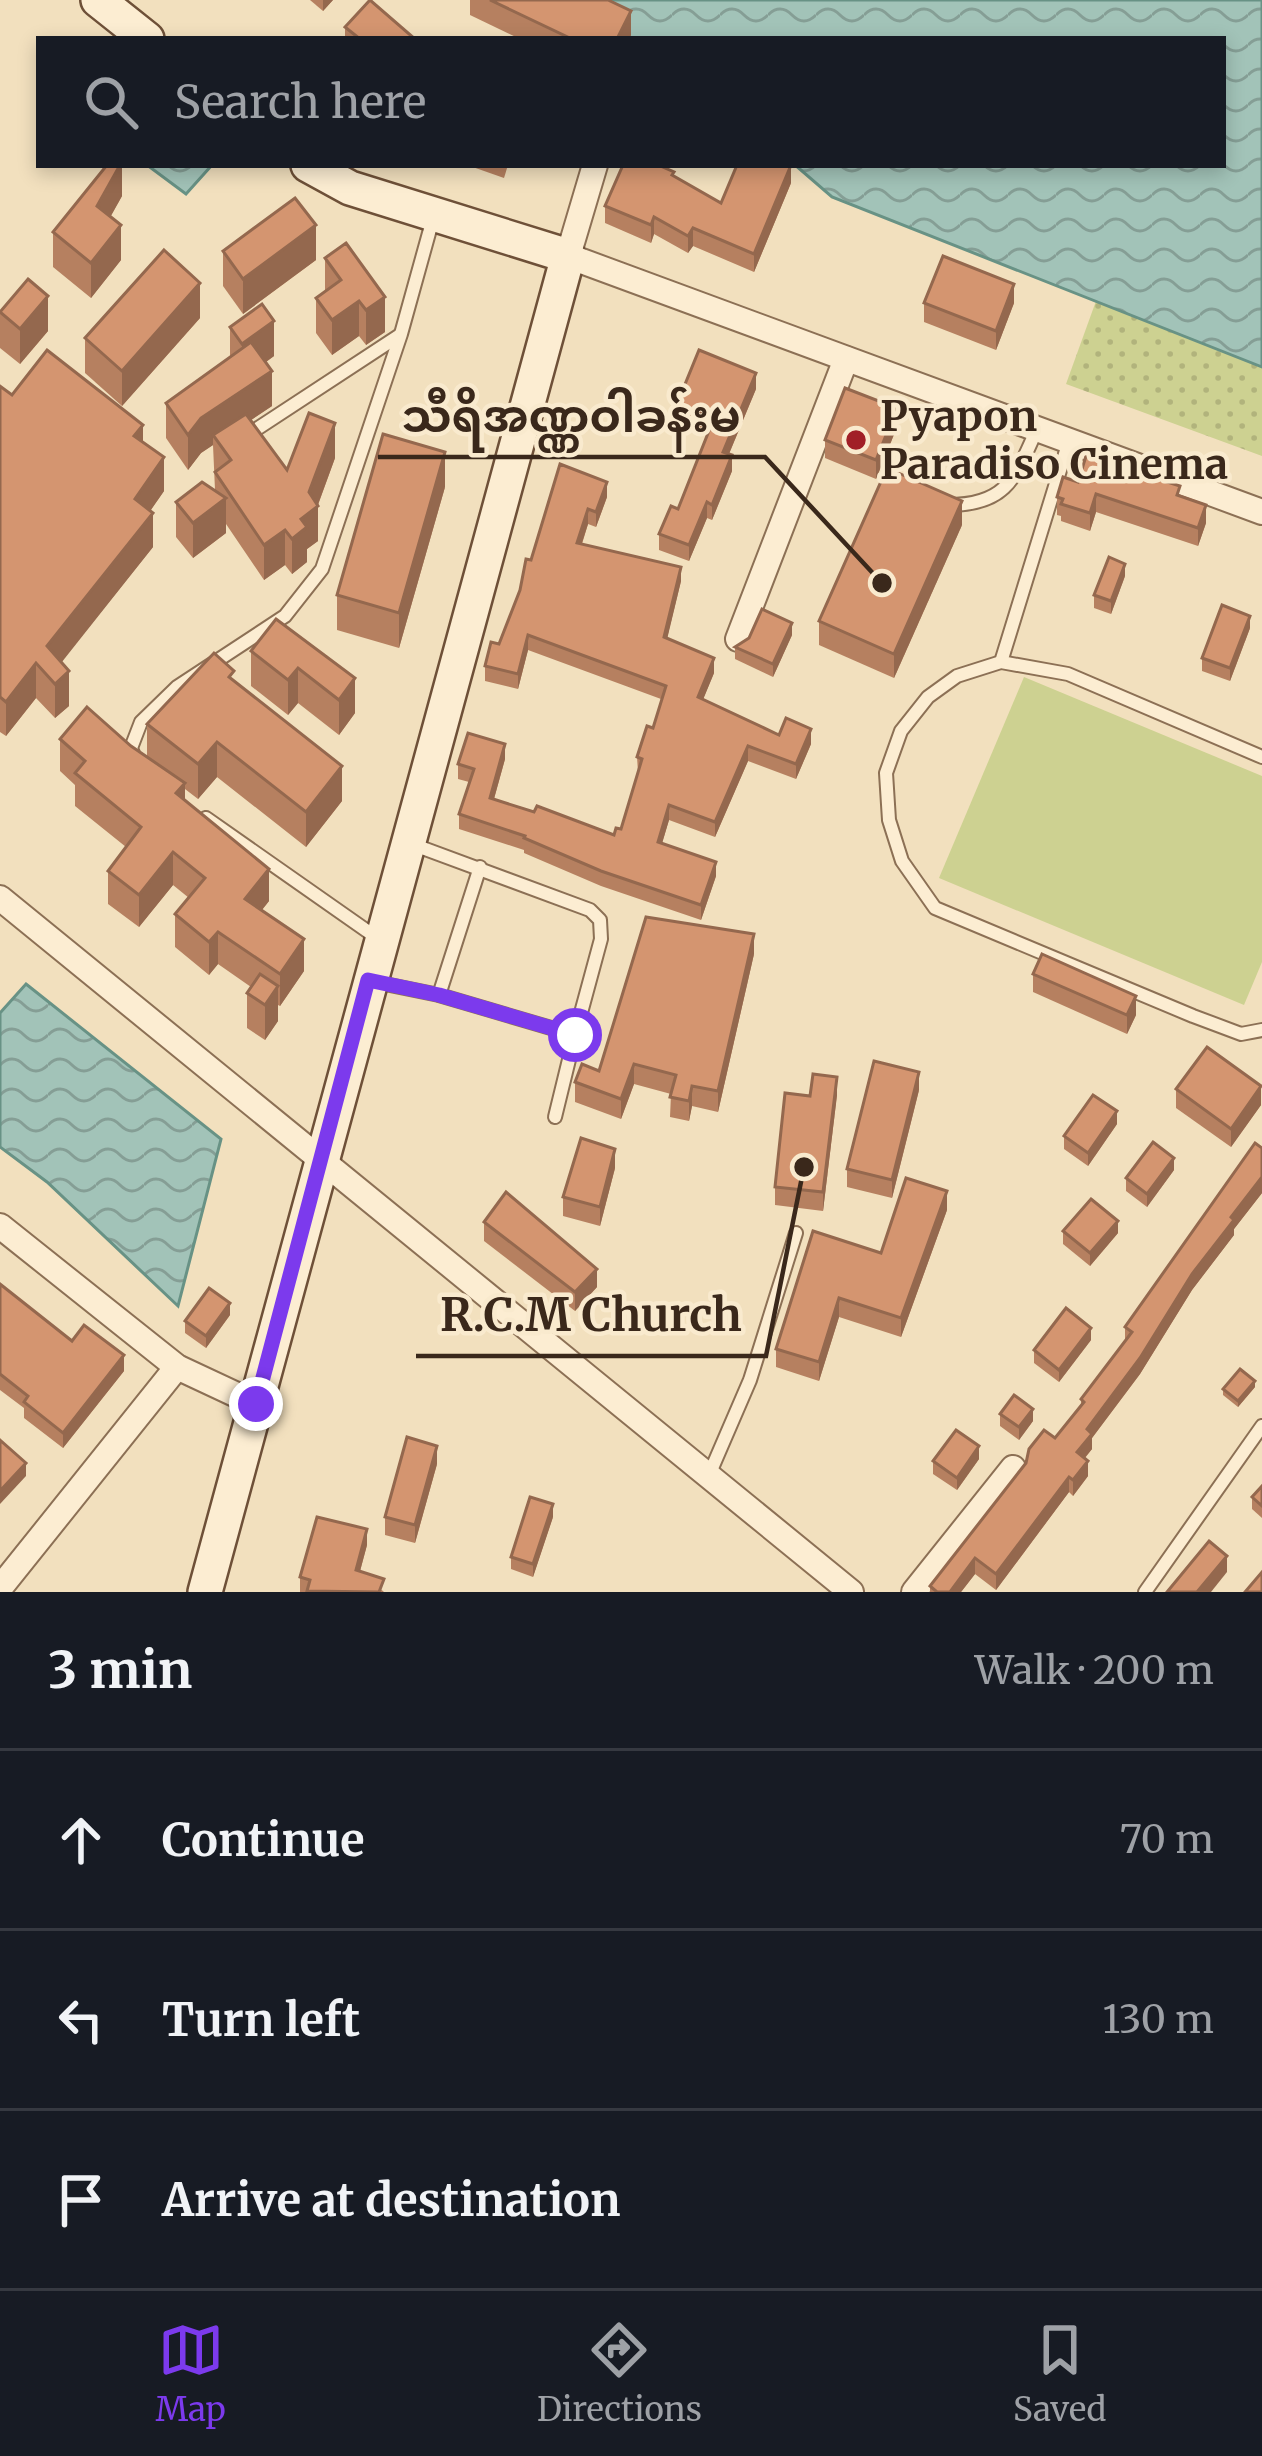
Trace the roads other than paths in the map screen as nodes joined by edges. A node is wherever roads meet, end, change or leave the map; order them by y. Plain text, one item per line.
1 (98, 0) edge
2 (143, 36) edge
3 (313, 168) edge
4 (594, 168) edge
5 (434, 214) junction
6 (568, 256) junction
7 (400, 334) junction
8 (846, 359) junction
9 (1036, 430) junction
10 (1069, 441) junction
11 (226, 449) edge
12 (948, 505) edge
13 (1262, 512) edge
14 (738, 640) edge
15 (1001, 662) junction
16 (1262, 758) edge
17 (140, 770) edge
18 (198, 813) edge
19 (409, 843) junction
20 (480, 867) junction
21 (3, 906) edge
22 (380, 940) junction
23 (368, 980) junction
24 (439, 995) junction
25 (1262, 1030) edge
26 (575, 1035) junction
27 (555, 1117) dead end
28 (322, 1162) junction
29 (0, 1226) edge
30 (796, 1233) dead end
31 (177, 1367) junction
32 (256, 1404) junction
33 (1262, 1426) edge
34 (1013, 1468) dead end
35 (709, 1476) junction
36 (2, 1581) edge
37 (205, 1592) edge
38 (851, 1592) edge
39 (914, 1592) edge
40 (1145, 1592) edge

1 - 2 main road
3 - 5 main road
4 - 6 street
5 - 6 main road
5 - 7 lane
6 - 8 street
6 - 19 main road
7 - 11 lane
7 - 17 lane
8 - 9 street
8 - 14 street
9 - 10 street
9 - 12 lane
10 - 13 street
10 - 15 lane
15 - 16 lane
15 - 25 lane
18 - 22 lane
19 - 20 lane
19 - 22 main road
20 - 24 lane
20 - 26 lane
21 - 28 street
22 - 23 main road
23 - 24 lane
23 - 28 main road
24 - 26 lane
26 - 27 lane
28 - 32 main road
28 - 35 street
29 - 31 street
30 - 35 lane
31 - 32 street
31 - 36 street
32 - 37 main road
33 - 40 lane
34 - 39 street
35 - 38 street

